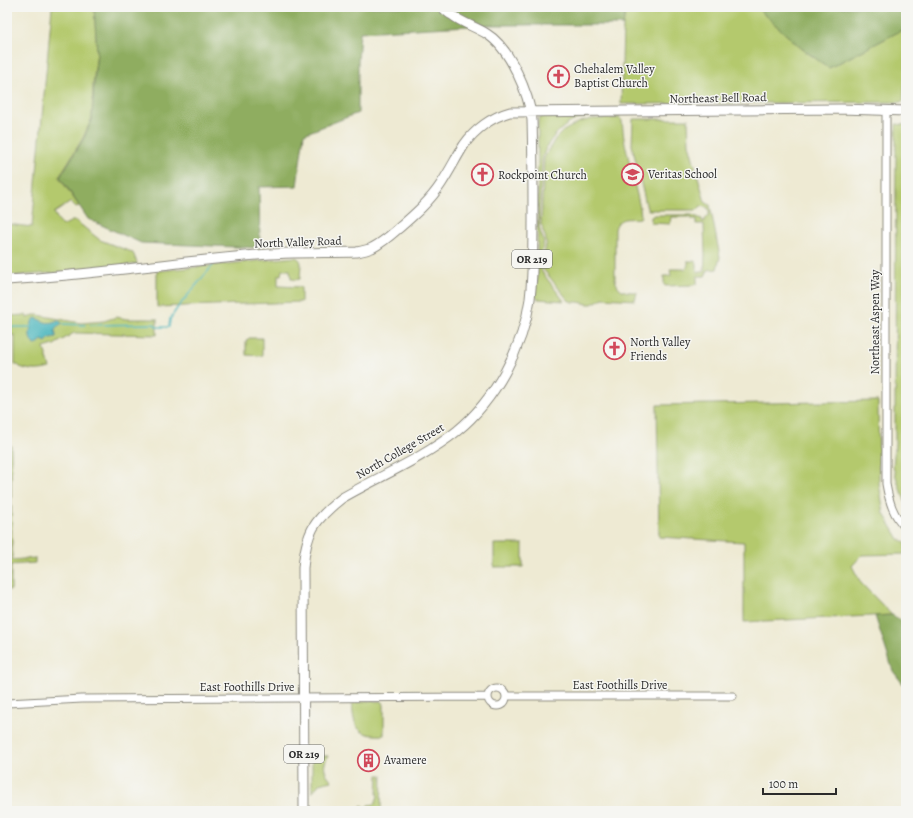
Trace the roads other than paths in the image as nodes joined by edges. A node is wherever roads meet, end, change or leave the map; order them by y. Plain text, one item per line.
1 (442, 7) edge
2 (886, 110) junction
3 (906, 111) edge
4 (531, 112) junction
5 (7, 280) edge
6 (906, 528) edge
7 (506, 696) junction
8 (733, 696) dead end
9 (304, 697) junction
10 (488, 697) junction
11 (7, 704) edge
12 (304, 811) edge

1 - 4 main road, OR 219
2 - 3 main road, Northeast Bell Road
2 - 4 main road, Northeast Bell Road
2 - 6 street, Northeast Aspen Way
4 - 5 main road, North Valley Road
4 - 9 main road, North College Street / OR 219
7 - 8 street, East Foothills Drive
7 - 10 street
7 - 10 street
9 - 10 street, East Foothills Drive
9 - 11 street, East Foothills Drive
9 - 12 main road, North College Street / OR 219

